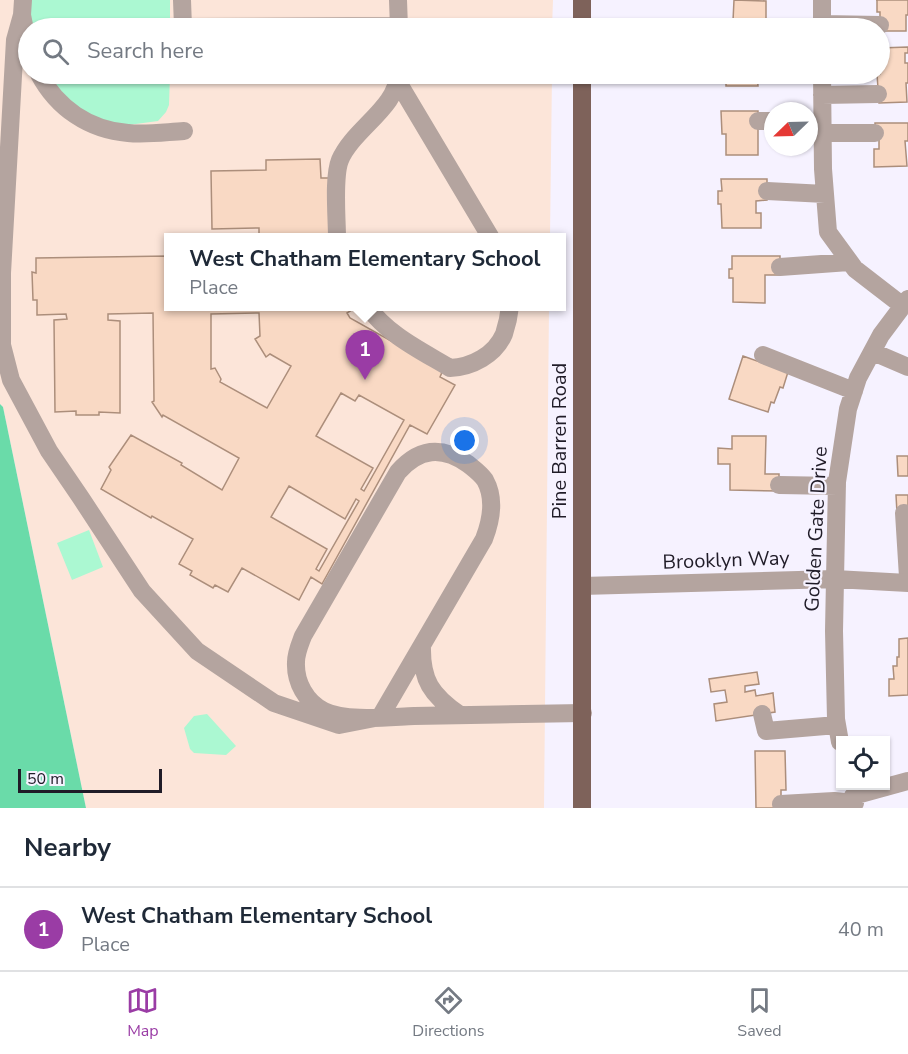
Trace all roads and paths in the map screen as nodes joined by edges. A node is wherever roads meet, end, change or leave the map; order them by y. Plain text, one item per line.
1 (182, 0) edge
2 (398, 0) edge
3 (582, 0) edge
4 (822, 0) edge
5 (183, 18) edge
6 (399, 18) edge
7 (582, 18) edge
8 (822, 18) edge
9 (18, 26) edge
10 (44, 84) edge
11 (396, 84) edge
12 (401, 84) edge
13 (582, 84) edge
14 (822, 84) edge
15 (878, 94) dead end
16 (822, 95) junction
17 (818, 126) edge
18 (184, 131) dead end
19 (875, 133) dead end
20 (767, 191) dead end
21 (825, 194) junction
22 (337, 233) edge
23 (488, 233) edge
24 (849, 262) junction
25 (780, 267) dead end
26 (905, 302) edge
27 (370, 311) edge
28 (509, 311) edge
29 (873, 352) junction
30 (763, 355) dead end
31 (908, 367) edge
32 (854, 391) junction
33 (779, 485) dead end
34 (837, 486) junction
35 (904, 513) dead end
36 (908, 577) edge
37 (835, 579) junction
38 (908, 583) edge
39 (582, 586) junction
40 (422, 644) junction
41 (583, 713) junction
42 (762, 714) dead end
43 (460, 715) junction
44 (380, 717) junction
45 (839, 733) edge
46 (908, 781) edge
47 (853, 798) edge
48 (781, 804) dead end
49 (582, 808) edge

1 - 5 street
2 - 6 street
3 - 7 main road
4 - 8 street
9 - 44 street
10 - 18 street
11 - 22 street
12 - 23 street
13 - 39 main road, Pine Barren Road
14 - 16 street
15 - 16 street
16 - 17 street
17 - 19 street
17 - 21 street
20 - 21 street
21 - 24 street
24 - 25 street
24 - 26 street
26 - 29 street, Golden Gate Drive
27 - 28 street
29 - 31 street
29 - 32 street, Golden Gate Drive
30 - 32 street
32 - 34 street, Golden Gate Drive
33 - 34 street
34 - 37 street, Golden Gate Drive
35 - 36 street
37 - 38 street, Brooklyn Way
37 - 39 street, Brooklyn Way
37 - 45 street, Golden Gate Drive
39 - 41 main road, Pine Barren Road
40 - 43 street
40 - 44 street
40 - 44 street
41 - 43 street
41 - 49 main road, Pine Barren Road
42 - 45 street
43 - 44 street
46 - 47 street
47 - 48 street

